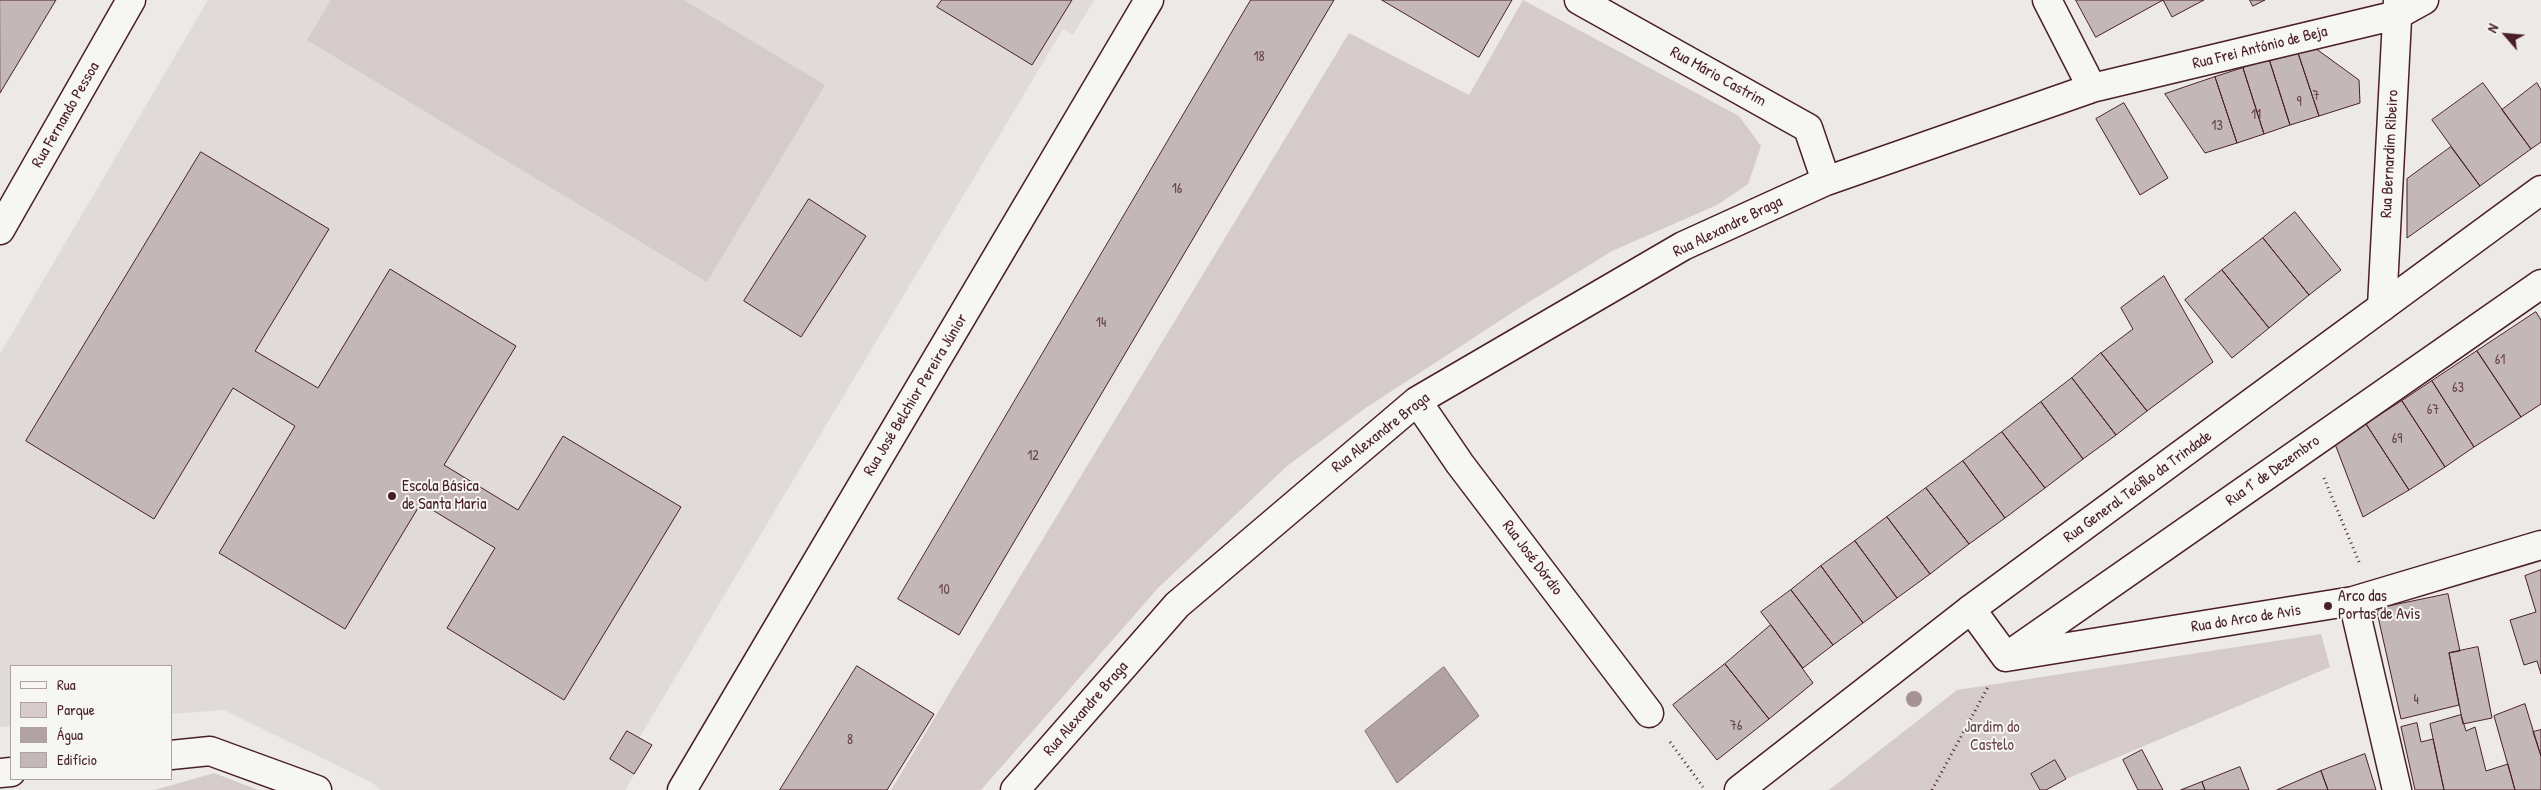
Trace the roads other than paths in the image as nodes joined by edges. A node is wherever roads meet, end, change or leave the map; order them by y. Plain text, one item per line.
1 (131, 0) edge
2 (1150, 0) edge
3 (1579, 0) edge
4 (2046, 0) edge
5 (2424, 0) edge
6 (2397, 7) edge
7 (2092, 88) junction
8 (1826, 180) junction
9 (2541, 190) edge
10 (0, 230) edge
11 (2541, 284) edge
12 (2382, 307) junction
13 (1417, 402) junction
14 (2541, 545) edge
15 (2363, 598) junction
16 (1971, 609) junction
17 (2006, 657) junction
18 (1649, 713) road end
19 (172, 755) edge
20 (317, 790) edge
21 (682, 790) edge
22 (1015, 790) edge
23 (1739, 790) edge
24 (2396, 790) edge

1 - 10 street, Rua Fernando Pessoa
2 - 21 street, Rua José Belchior Pereira Júnior
3 - 8 street, Rua Mário Castrim
4 - 7 street
5 - 6 street, Rua Frei António de Beja
6 - 7 street, Rua Frei António de Beja
6 - 12 street, Rua Bernardim Ribeiro
7 - 8 street, Rua Frei António de Beja
8 - 13 street, Rua Alexandre Braga
9 - 12 street, Rua General Teófilo da Trindade
11 - 17 street, Rua 1° de Dezembro
12 - 16 street, Rua General Teófilo da Trindade
13 - 18 street, Rua José Dórdio
13 - 22 street, Rua Alexandre Braga
14 - 15 street, Rua do Arco de Avis
15 - 17 street, Rua do Arco de Avis
15 - 24 street
16 - 17 street
16 - 23 street, Rua General Teófilo da Trindade
19 - 20 street

